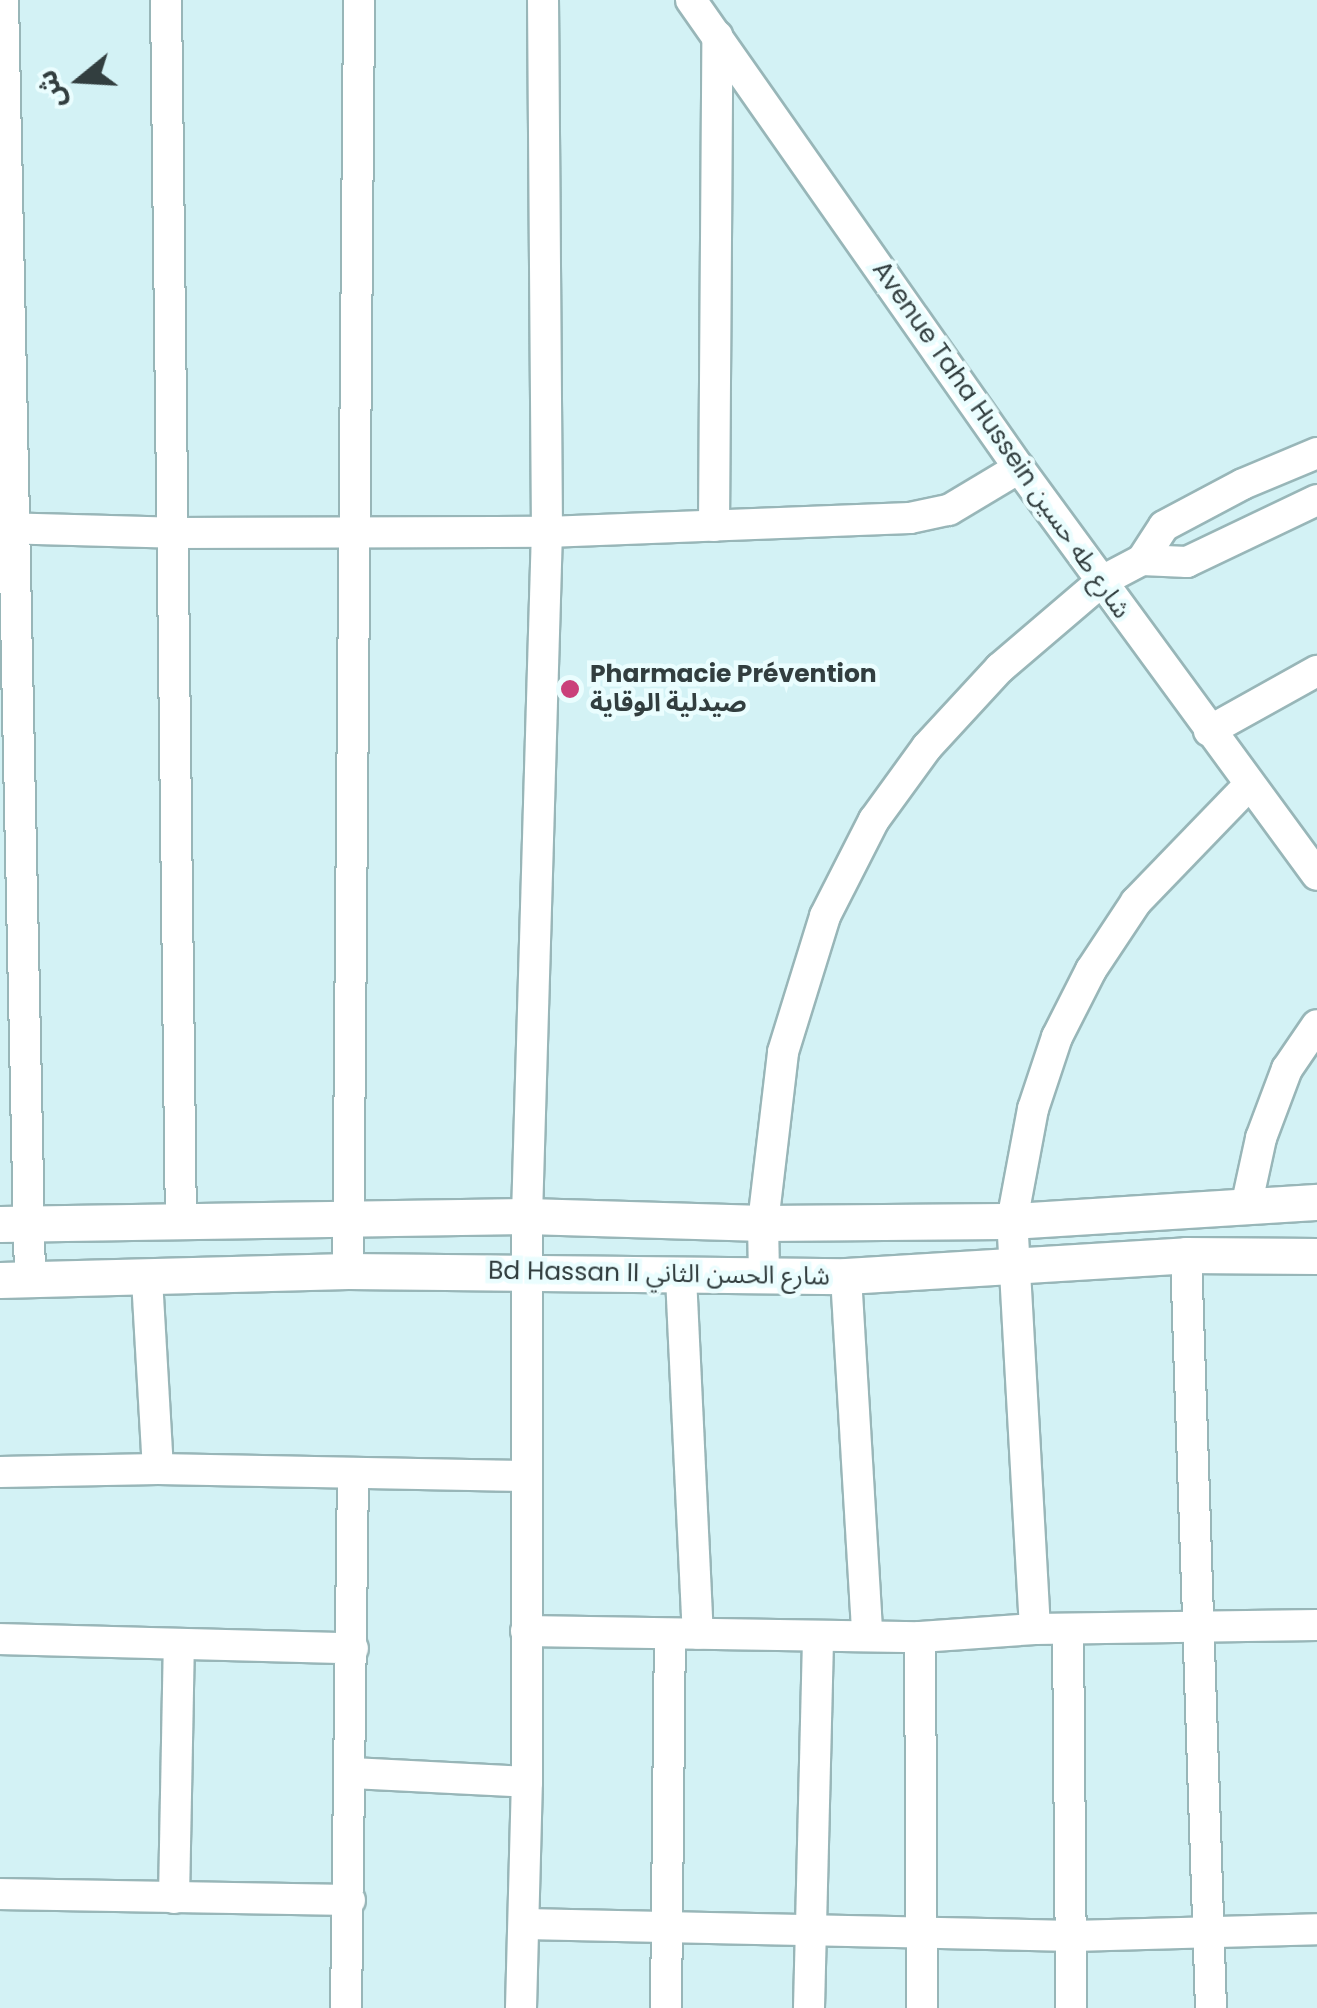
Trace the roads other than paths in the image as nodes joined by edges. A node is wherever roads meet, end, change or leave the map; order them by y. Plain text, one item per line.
1 (2, 0) edge
2 (166, 0) edge
3 (359, 0) edge
4 (543, 0) edge
5 (692, 0) edge
6 (717, 36) junction
7 (1317, 453) edge
8 (1019, 468) junction
9 (1317, 500) edge
10 (714, 526) junction
11 (7, 528) edge
12 (356, 532) junction
13 (547, 532) junction
14 (174, 533) junction
15 (1142, 560) junction
16 (1102, 581) junction
17 (1317, 670) edge
18 (1209, 731) junction
19 (1248, 786) junction
20 (1317, 875) edge
21 (1317, 1025) edge
22 (1317, 1202) edge
23 (1246, 1207) junction
24 (528, 1216) junction
25 (351, 1218) junction
26 (1012, 1221) junction
27 (181, 1222) junction
28 (13, 1223) edge
29 (763, 1223) junction
30 (1186, 1255) junction
31 (1317, 1256) edge
32 (1015, 1265) junction
33 (348, 1271) junction
34 (528, 1272) junction
35 (764, 1274) junction
36 (681, 1276) junction
37 (846, 1276) junction
38 (147, 1278) junction
39 (15, 1280) edge
40 (158, 1469) junction
41 (0, 1472) edge
42 (353, 1476) junction
43 (526, 1476) junction
44 (1317, 1626) edge
45 (1035, 1629) junction
46 (1068, 1629) junction
47 (1199, 1630) junction
48 (526, 1632) junction
49 (867, 1633) junction
50 (684, 1634) junction
51 (818, 1636) junction
52 (920, 1637) junction
53 (0, 1639) edge
54 (179, 1645) junction
55 (354, 1648) junction
56 (352, 1774) junction
57 (527, 1782) junction
58 (0, 1894) edge
59 (174, 1898) junction
60 (350, 1900) junction
61 (525, 1924) junction
62 (668, 1925) junction
63 (1317, 1929) edge
64 (808, 1932) junction
65 (1211, 1933) junction
66 (922, 1934) junction
67 (1073, 1936) junction
68 (346, 2008) edge
69 (521, 2008) edge
70 (666, 2008) edge
71 (809, 2008) edge
72 (922, 2008) edge
73 (1072, 2008) edge
74 (1212, 2008) edge

1 - 11 street
2 - 14 street
3 - 12 street
4 - 13 street
5 - 6 street, Avenue Taha Hussein شارع طه حسين
6 - 8 street, Avenue Taha Hussein شارع طه حسين
6 - 10 street
7 - 15 street
8 - 10 street
8 - 16 street, Avenue Taha Hussein شارع طه حسين
9 - 15 street
10 - 13 street
11 - 14 street
11 - 28 street
12 - 13 street
12 - 14 street
12 - 25 street
13 - 24 street
14 - 27 street
15 - 16 street
16 - 18 street, Avenue Taha Hussein شارع طه حسين
16 - 29 street
17 - 18 street
18 - 19 street, Avenue Taha Hussein شارع طه حسين
19 - 20 street, Avenue Taha Hussein شارع طه حسين
19 - 26 street
21 - 23 street
22 - 23 street
23 - 26 street
24 - 25 street
24 - 29 street
24 - 34 street
25 - 27 street
25 - 33 street
26 - 29 street
26 - 32 street
27 - 28 street
28 - 39 street
29 - 35 street
30 - 31 street, Bd Hassan II شارع الحسن الثاني
30 - 32 street, Bd Hassan II شارع الحسن الثاني
30 - 47 street
32 - 37 street, Bd Hassan II شارع الحسن الثاني
32 - 45 street
33 - 34 street, Bd Hassan II شارع الحسن الثاني
33 - 38 street, Bd Hassan II شارع الحسن الثاني
34 - 36 street, Bd Hassan II شارع الحسن الثاني
34 - 43 street
35 - 36 street, Bd Hassan II شارع الحسن الثاني
35 - 37 street, Bd Hassan II شارع الحسن الثاني
36 - 50 street
37 - 49 street
38 - 39 street, Bd Hassan II شارع الحسن الثاني
38 - 40 street
40 - 41 street
40 - 42 street
42 - 43 street
42 - 55 street
43 - 48 street
44 - 47 street
45 - 46 street
45 - 52 street
46 - 47 street
46 - 67 street
47 - 65 street
48 - 50 street
48 - 57 street
49 - 51 street
49 - 52 street
50 - 51 street
50 - 62 street
51 - 64 street
52 - 66 street
53 - 54 street
54 - 55 street
54 - 59 street
55 - 56 street
56 - 57 street
56 - 60 street
57 - 61 street
58 - 59 street
59 - 60 street
60 - 68 street
61 - 62 street
61 - 69 street
62 - 64 street
62 - 70 street
63 - 65 street
64 - 66 street
64 - 71 street
65 - 67 street
65 - 74 street
66 - 67 street
66 - 72 street
67 - 73 street

